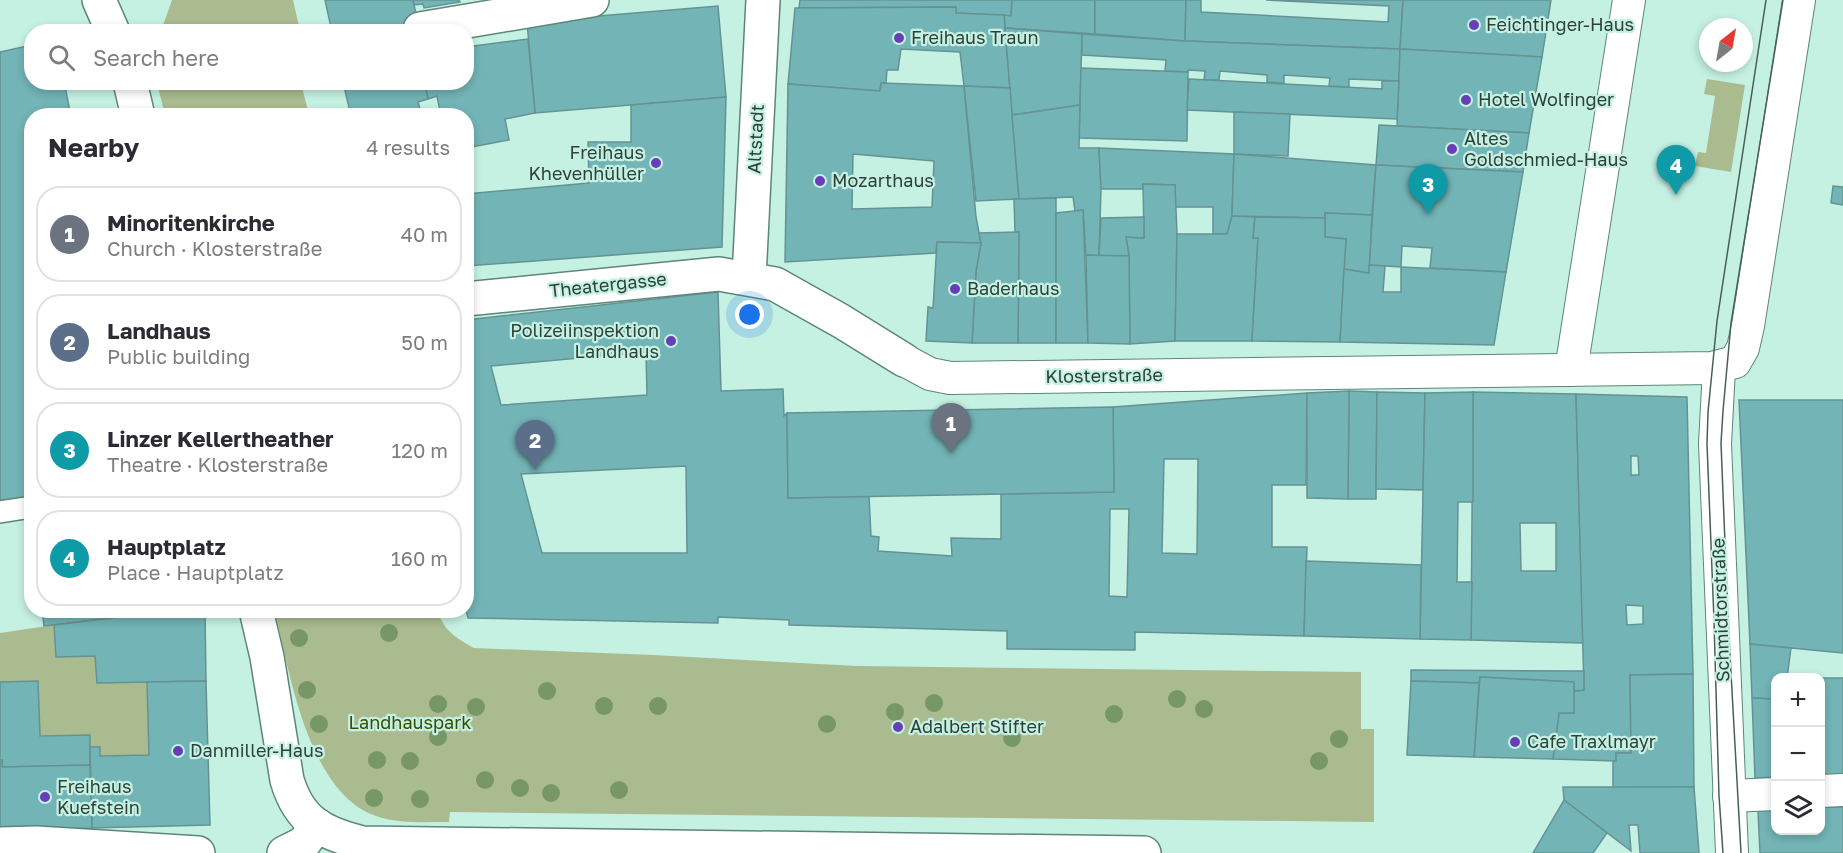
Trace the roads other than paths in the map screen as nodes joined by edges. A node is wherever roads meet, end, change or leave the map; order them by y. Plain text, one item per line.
1 (99, 0) edge
2 (764, 0) edge
3 (1629, 0) edge
4 (1799, 0) edge
5 (575, 1) edge
6 (470, 10) edge
7 (110, 24) edge
8 (433, 24) edge
9 (132, 90) edge
10 (136, 108) edge
11 (749, 278) junction
12 (474, 298) edge
13 (904, 360) joint
14 (1719, 368) junction
15 (1571, 370) junction
16 (24, 508) edge
17 (0, 512) edge
18 (258, 618) edge
19 (1843, 790) edge
20 (1825, 791) edge
21 (1771, 794) edge
22 (1729, 796) junction
23 (317, 825) junction
24 (0, 844) edge
25 (752, 851) edge
26 (198, 853) edge
27 (284, 853) edge
28 (1144, 853) edge
29 (1732, 853) edge

1 - 7 street
2 - 11 street, Altstadt
3 - 15 street
4 - 14 street
5 - 6 street
6 - 8 street
9 - 10 street
11 - 12 street, Theatergasse
11 - 13 street, Klosterstraße
13 - 15 street, Klosterstraße
14 - 15 street, Klosterstraße
14 - 22 street, Schmidtorstraße
16 - 17 lane
18 - 23 street
19 - 20 street
21 - 22 street
22 - 29 street, Schmidtorstraße
23 - 25 street
23 - 27 street
24 - 26 street
25 - 28 street

